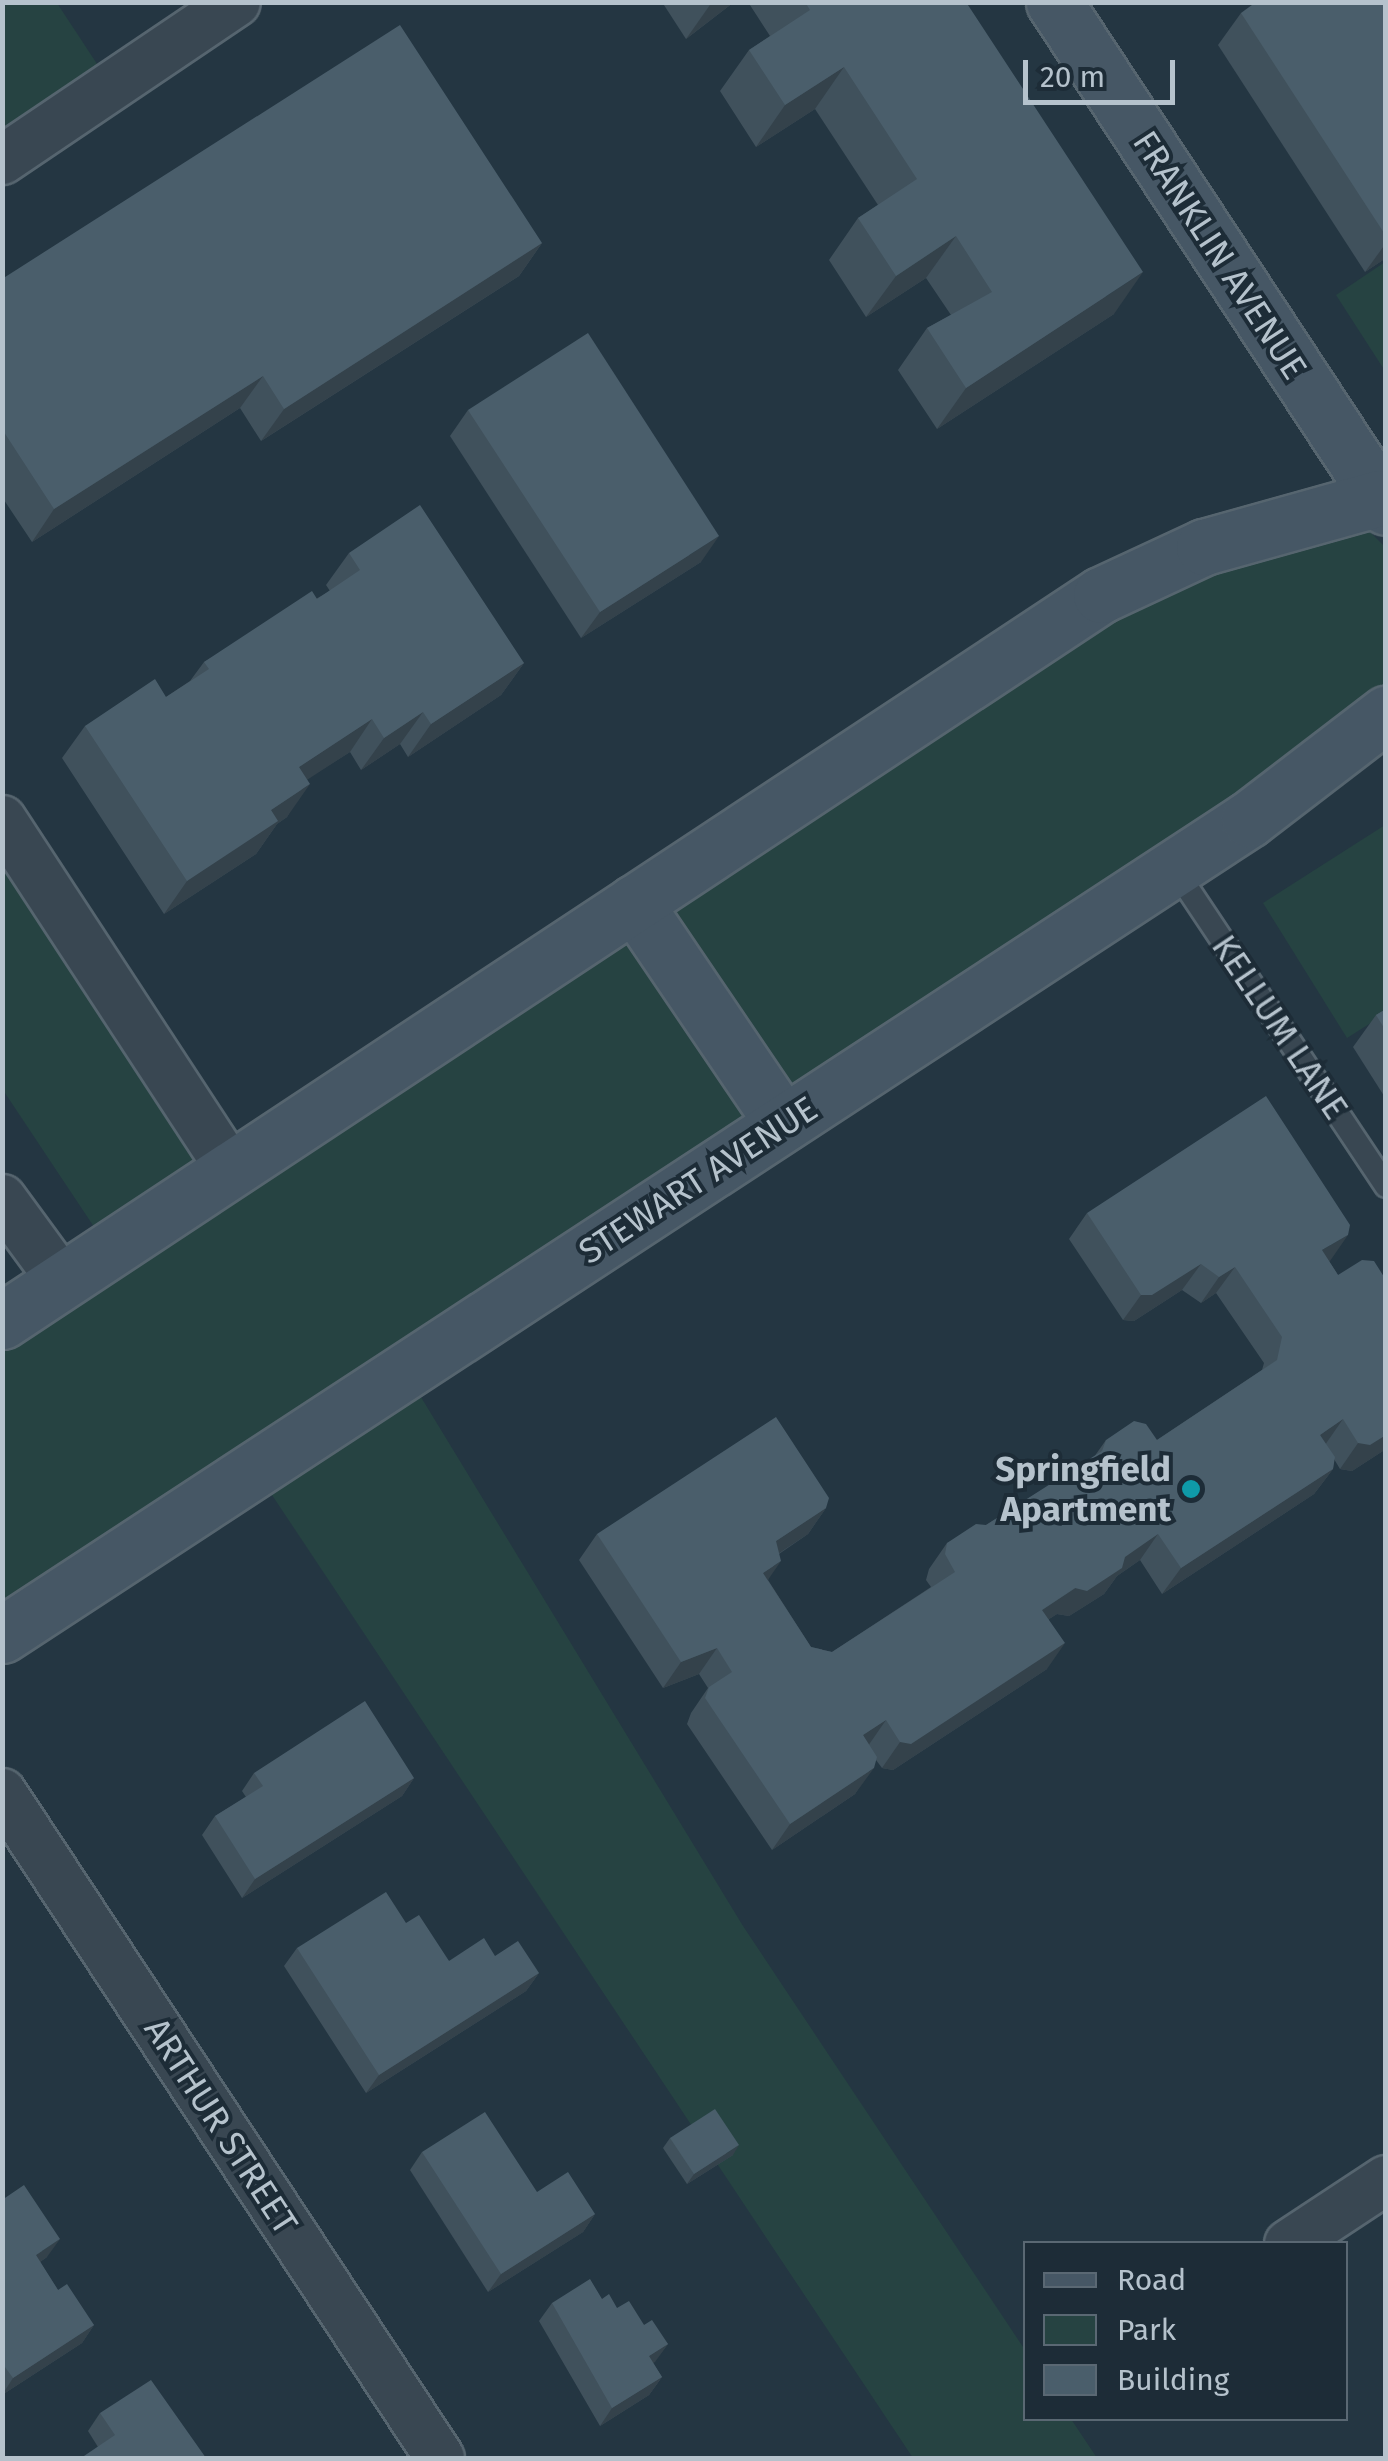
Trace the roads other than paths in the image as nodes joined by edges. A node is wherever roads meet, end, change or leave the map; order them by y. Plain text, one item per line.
1 (236, 2) edge
2 (1054, 2) edge
3 (2, 160) edge
4 (1383, 500) edge
5 (1386, 714) edge
6 (2, 820) edge
7 (1174, 868) junction
8 (634, 904) junction
9 (783, 1124) junction
10 (231, 1170) junction
11 (1386, 1186) edge
12 (2, 1199) edge
13 (62, 1281) junction
14 (2, 1320) edge
15 (2, 1635) edge
16 (2, 1793) edge
17 (1386, 2180) edge
18 (1294, 2241) edge
19 (440, 2458) edge

1 - 3 street
2 - 4 main road, FRANKLIN AVENUE
4 - 8 main road
5 - 7 main road, STEWART AVENUE
6 - 10 street
7 - 9 main road, STEWART AVENUE
7 - 11 lane, KELLUM LANE
8 - 9 main road
8 - 10 main road
9 - 15 main road, STEWART AVENUE
10 - 13 main road
12 - 13 street
13 - 14 main road
16 - 19 street, ARTHUR STREET
17 - 18 street

